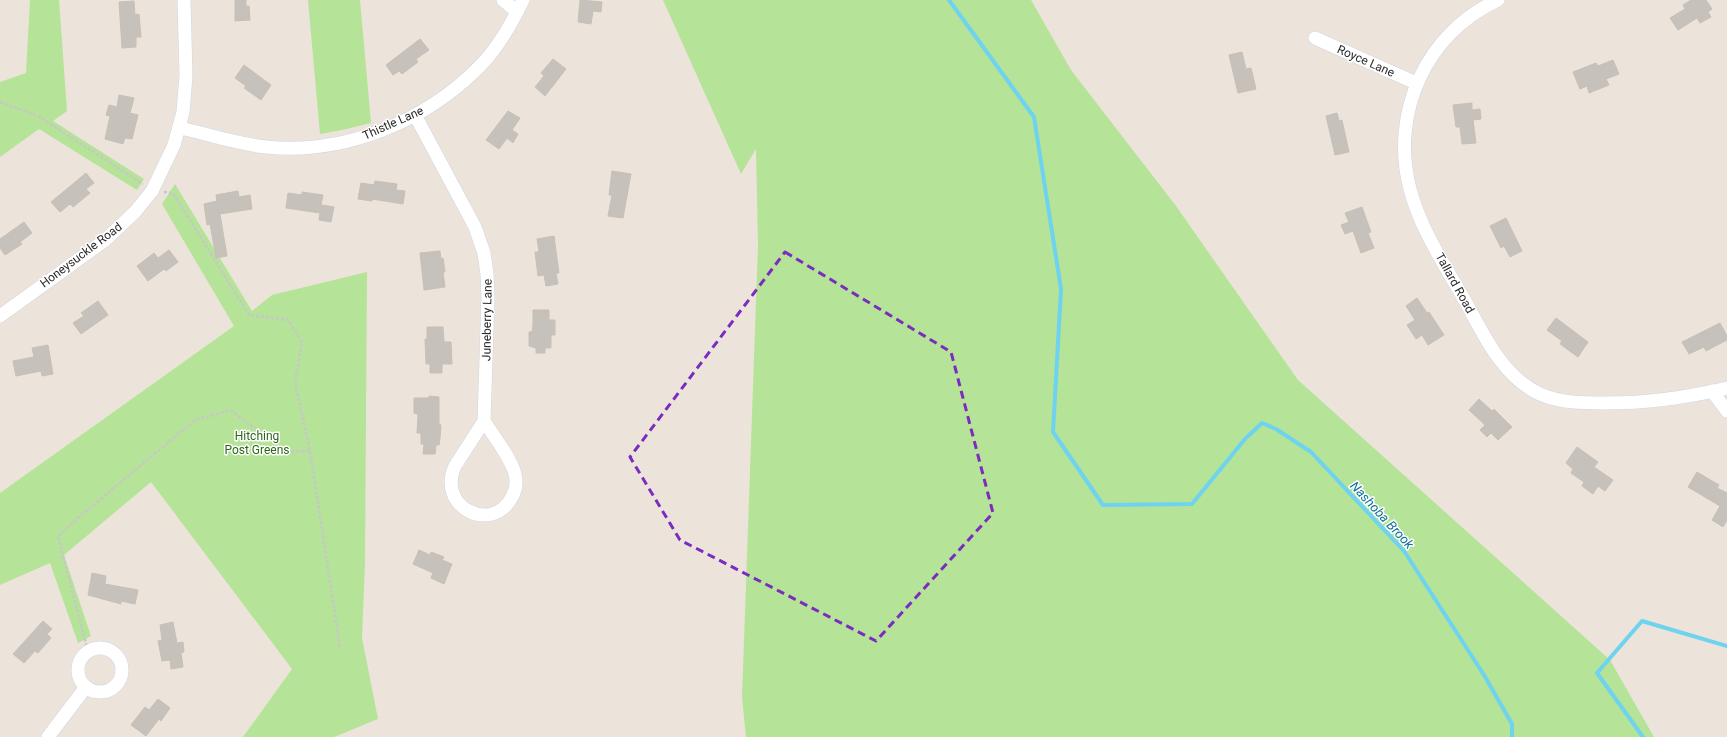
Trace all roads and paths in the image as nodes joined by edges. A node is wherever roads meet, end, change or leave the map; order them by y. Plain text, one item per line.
1 (184, 0) edge
2 (503, 0) edge
3 (523, 0) edge
4 (1498, 0) edge
5 (517, 12) junction
6 (1315, 38) dead end
7 (1416, 83) junction
8 (0, 102) edge
9 (415, 115) junction
10 (180, 128) junction
11 (152, 190) junction
12 (0, 316) edge
13 (1727, 388) edge
14 (1712, 391) junction
15 (1727, 411) edge
16 (484, 421) junction
17 (310, 451) junction
18 (340, 647) dead end
19 (88, 651) junction
20 (86, 687) junction
21 (48, 737) edge

1 - 10 street, Honeysuckle Road
2 - 5 street
3 - 5 street, Thistle Lane
4 - 7 street, Tallard Road
5 - 9 street, Thistle Lane
6 - 7 street, Royce Lane
7 - 14 street, Tallard Road
8 - 11 path
9 - 10 street, Thistle Lane
9 - 16 street, Juneberry Lane
10 - 11 street, Honeysuckle Road
11 - 12 street, Honeysuckle Road
11 - 17 path
13 - 14 street, Tallard Road
14 - 15 street
16 - 16 street
17 - 18 path
17 - 19 path
19 - 20 street
19 - 20 street
20 - 21 street

